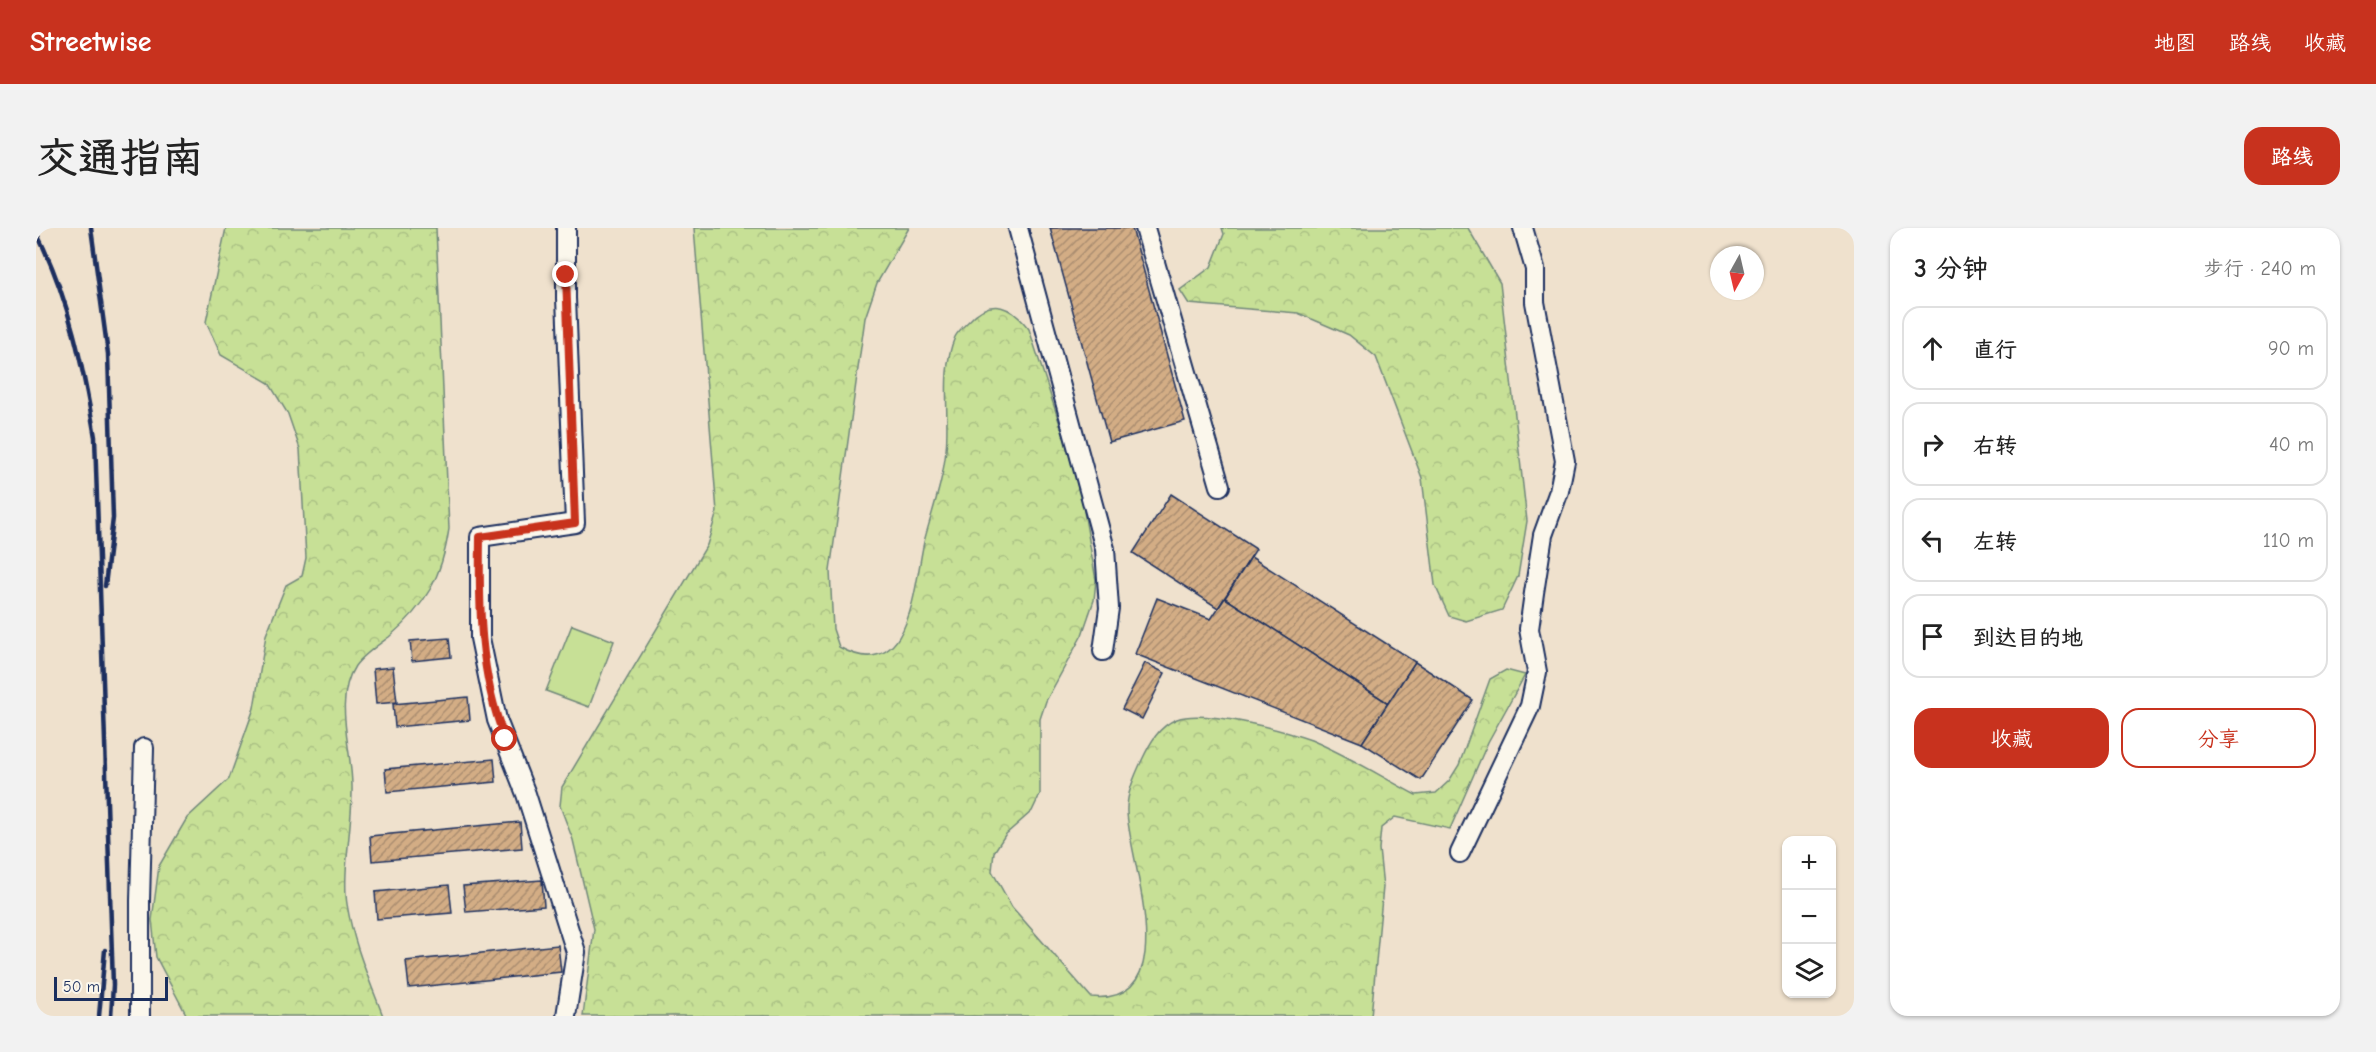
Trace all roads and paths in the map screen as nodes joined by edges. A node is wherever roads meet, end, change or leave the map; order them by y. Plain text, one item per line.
1 (566, 228) edge
2 (1018, 228) edge
3 (1145, 228) edge
4 (1523, 228) edge
5 (1220, 486) dead end
6 (1103, 651) dead end
7 (144, 748) dead end
8 (1460, 853) dead end
9 (140, 1016) edge
10 (566, 1016) edge

1 - 10 street
2 - 6 street
3 - 5 street
4 - 8 street
7 - 9 street

